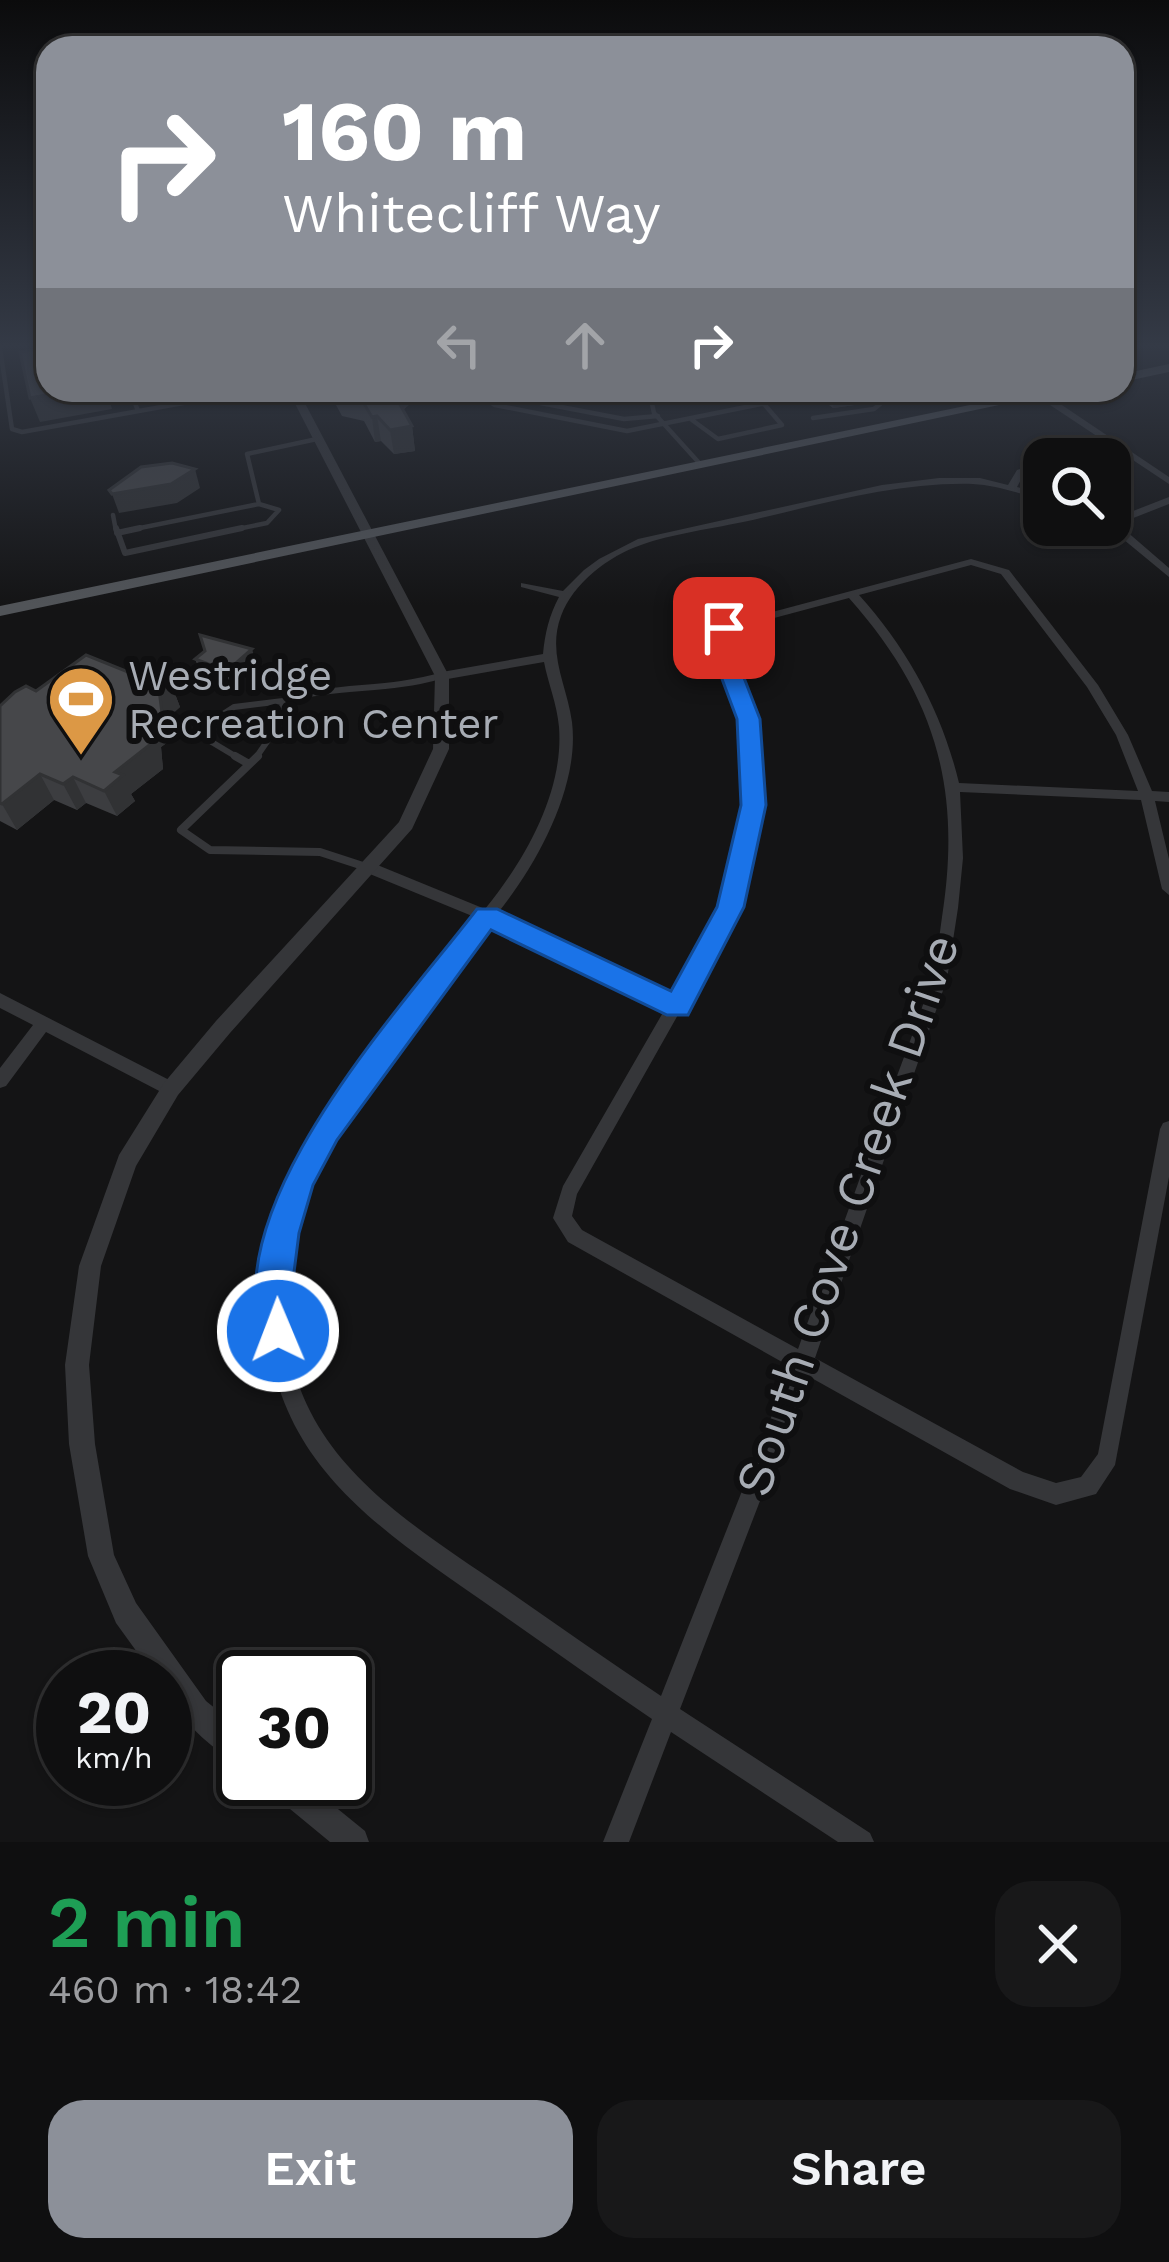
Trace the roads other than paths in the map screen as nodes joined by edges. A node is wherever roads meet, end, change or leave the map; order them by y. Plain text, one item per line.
1 (315, 434) edge
2 (674, 434) edge
3 (711, 434) edge
4 (741, 434) edge
5 (852, 434) edge
6 (1099, 434) edge
7 (317, 439) junction
8 (701, 465) junction
9 (1169, 481) edge
10 (1023, 484) edge
11 (1169, 500) edge
12 (259, 504) junction
13 (113, 515) dead end
14 (1131, 515) edge
15 (117, 532) junction
16 (365, 535) junction
17 (1131, 541) edge
18 (1169, 574) edge
19 (525, 585) dead end
20 (851, 593) junction
21 (562, 594) junction
22 (0, 611) edge
23 (549, 657) junction
24 (442, 676) junction
25 (284, 700) junction
26 (249, 764) junction
27 (953, 787) junction
28 (1147, 796) junction
29 (1169, 797) edge
30 (370, 868) junction
31 (1169, 889) edge
32 (487, 916) junction
33 (0, 1000) edge
34 (677, 1007) junction
35 (44, 1024) junction
36 (0, 1081) edge
37 (172, 1089) junction
38 (1169, 1129) edge
39 (803, 1363) junction
40 (666, 1717) junction
41 (216, 1728) edge
42 (310, 1806) edge
43 (353, 1842) edge
44 (616, 1842) edge
45 (861, 1842) edge

1 - 7 street
2 - 8 lane
3 - 4 lane
5 - 8 main road
6 - 9 street
7 - 12 lane
7 - 16 street
8 - 16 main road
10 - 21 street
11 - 14 street
12 - 15 lane
12 - 15 lane
13 - 15 lane
16 - 22 main road
16 - 24 street
17 - 18 street
19 - 21 street
20 - 27 street, South Cove Creek Drive
20 - 28 street
20 - 34 street
21 - 23 street
23 - 24 street
23 - 32 street
24 - 25 lane
24 - 30 street
25 - 26 lane
25 - 26 lane
26 - 30 lane
27 - 28 street
27 - 39 street, South Cove Creek Drive
28 - 29 street
28 - 31 street
30 - 32 street
30 - 37 street
32 - 34 street
32 - 40 street
33 - 35 street
34 - 39 street
35 - 36 street
35 - 37 street
37 - 41 street
38 - 39 street
39 - 40 street, South Cove Creek Drive
40 - 44 street, South Cove Creek Drive
40 - 45 street
42 - 43 street

